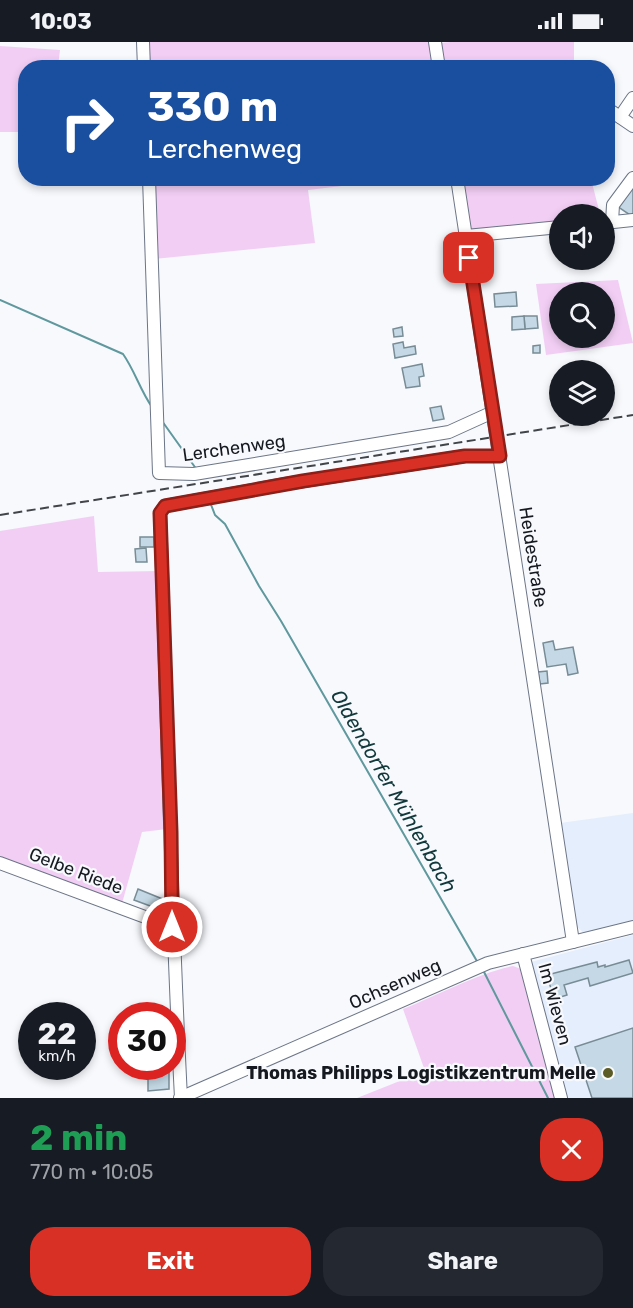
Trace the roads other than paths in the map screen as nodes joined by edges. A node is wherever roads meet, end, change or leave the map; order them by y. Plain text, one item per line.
1 (143, 42) edge
2 (435, 42) edge
3 (144, 60) edge
4 (438, 60) edge
5 (633, 98) edge
6 (615, 114) edge
7 (620, 117) junction
8 (633, 126) edge
9 (633, 178) edge
10 (148, 186) edge
11 (458, 186) edge
12 (614, 204) edge
13 (633, 220) edge
14 (615, 221) edge
15 (549, 228) edge
16 (466, 236) junction
17 (493, 412) junction
18 (500, 456) junction
19 (0, 863) edge
20 (172, 927) junction
21 (633, 927) edge
22 (573, 942) junction
23 (523, 954) junction
24 (181, 1098) edge
25 (561, 1098) edge

1 - 3 street
2 - 4 street
5 - 7 street
6 - 7 street
7 - 8 street
9 - 12 street
10 - 17 street, Lerchenweg
11 - 16 street, Heidestraße
13 - 14 street
15 - 16 street
16 - 17 street, Heidestraße
17 - 18 street, Heidestraße
18 - 20 street
18 - 22 street, Heidestraße
19 - 20 street, Gelbe Riede
20 - 24 street
21 - 22 street, Ochsenweg
22 - 23 street, Ochsenweg
23 - 24 street, Ochsenweg
23 - 25 street, Im Wieven

